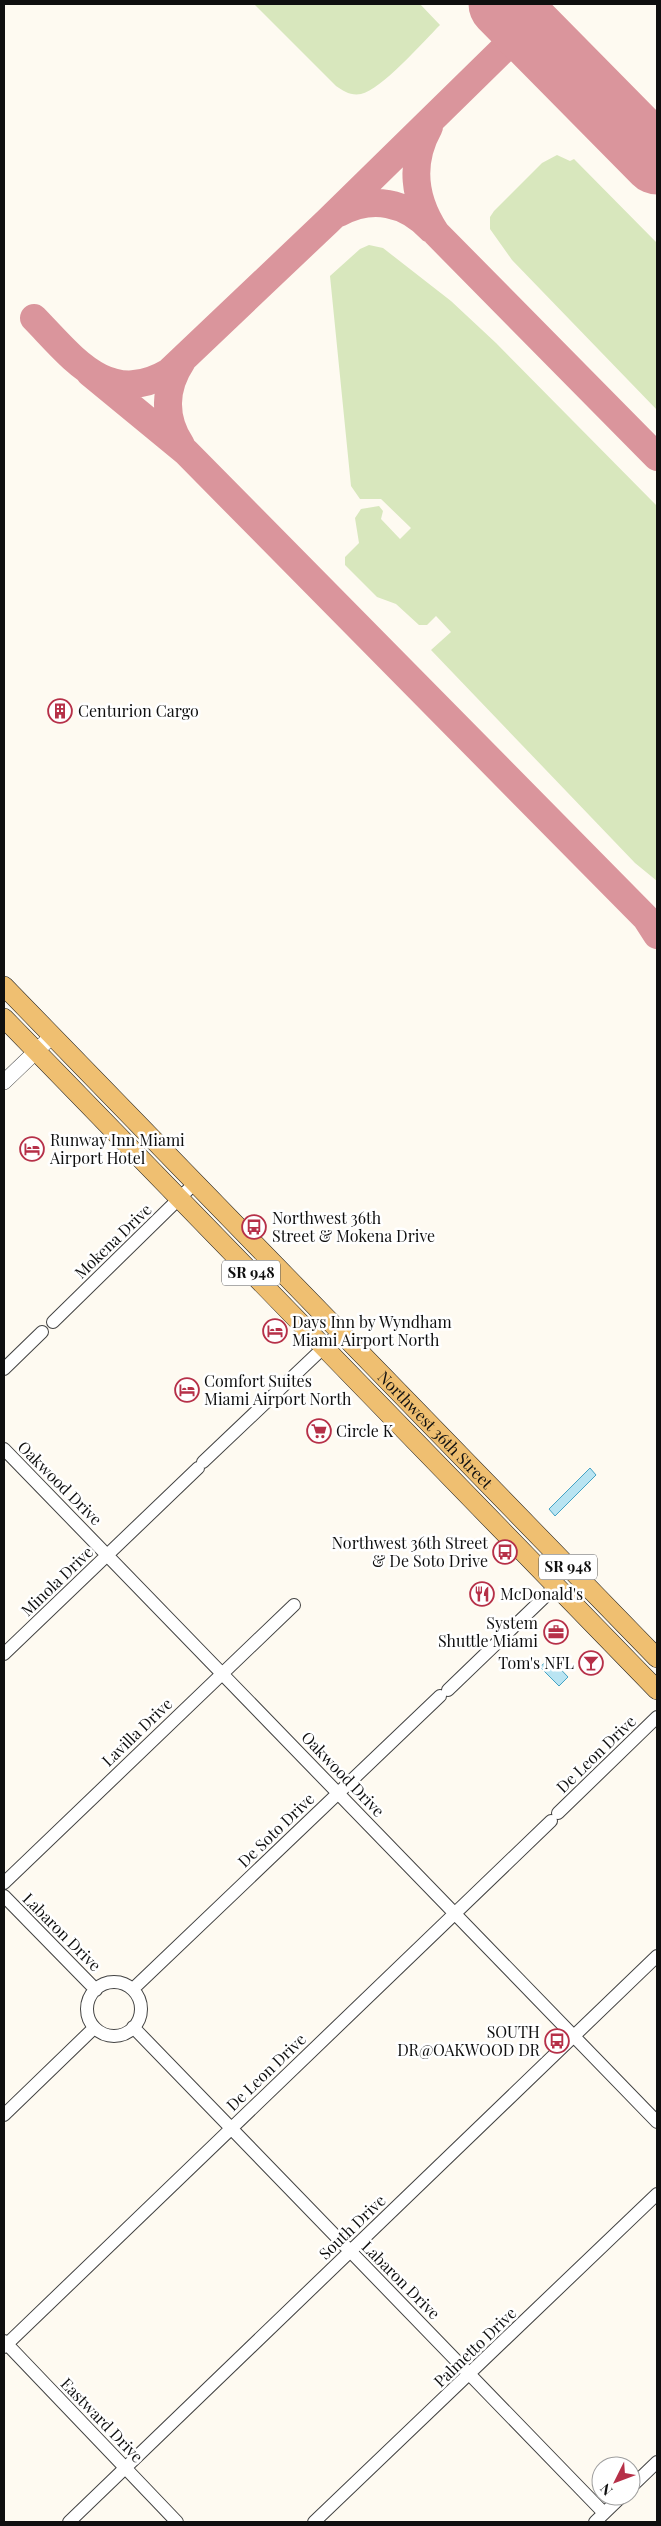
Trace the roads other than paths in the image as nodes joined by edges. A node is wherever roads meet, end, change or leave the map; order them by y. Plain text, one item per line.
1 (4, 986) edge
2 (4, 1018) edge
3 (52, 1036) junction
4 (36, 1051) junction
5 (4, 1082) edge
6 (195, 1183) junction
7 (179, 1199) junction
8 (53, 1322) dead end
9 (42, 1332) dead end
10 (340, 1332) junction
11 (324, 1347) junction
12 (4, 1369) edge
13 (4, 1449) edge
14 (480, 1476) junction
15 (463, 1492) junction
16 (108, 1555) junction
17 (556, 1586) junction
18 (294, 1605) dead end
19 (613, 1613) junction
20 (4, 1654) edge
21 (657, 1658) edge
22 (222, 1673) junction
23 (657, 1690) edge
24 (657, 1718) edge
25 (339, 1793) junction
26 (4, 1883) edge
27 (4, 1896) edge
28 (454, 1912) junction
29 (657, 1956) edge
30 (134, 1988) junction
31 (96, 1990) junction
32 (133, 2027) junction
33 (94, 2028) junction
34 (574, 2037) junction
35 (4, 2115) edge
36 (657, 2122) edge
37 (232, 2128) junction
38 (657, 2194) edge
39 (350, 2251) junction
40 (5, 2344) edge
41 (471, 2374) junction
42 (657, 2462) edge
43 (126, 2468) junction
44 (641, 2477) edge
45 (612, 2506) edge
46 (599, 2518) edge
47 (69, 2522) edge
48 (177, 2522) edge
49 (314, 2522) edge

1 - 3 main road, Northwest 36th Street / SR 948
2 - 4 main road, Northwest 36th Street / SR 948
3 - 4 street
3 - 6 main road, Northwest 36th Street / SR 948
4 - 5 street
4 - 7 main road, Northwest 36th Street / SR 948
6 - 7 street, Mokena Drive
6 - 10 main road, Northwest 36th Street / SR 948
7 - 8 street, Mokena Drive
7 - 11 main road, Northwest 36th Street / SR 948
9 - 12 street
10 - 11 street, Minola Drive
10 - 14 main road, Northwest 36th Street / SR 948
11 - 15 main road, Northwest 36th Street / SR 948
11 - 16 street, Minola Drive
13 - 16 street, Oakwood Drive
14 - 15 main road
14 - 19 main road, Northwest 36th Street / SR 948
15 - 17 main road, Northwest 36th Street / SR 948
16 - 20 street, Minola Drive
16 - 22 street, Oakwood Drive
17 - 19 main road
17 - 23 main road, Northwest 36th Street / SR 948
17 - 25 street, De Soto Drive
18 - 22 street, Lavilla Drive
19 - 21 main road, Northwest 36th Street / SR 948
22 - 25 street, Oakwood Drive
22 - 26 street, Lavilla Drive
24 - 28 street, De Leon Drive
25 - 28 street, Oakwood Drive
25 - 30 street, De Soto Drive
27 - 31 street, Labaron Drive
28 - 34 street, Oakwood Drive
28 - 37 street, De Leon Drive
29 - 34 street, South Drive
30 - 31 street
30 - 32 street
31 - 33 street
32 - 33 street
32 - 37 street, Labaron Drive
33 - 35 street
34 - 36 street, Oakwood Drive
34 - 39 street, South Drive
37 - 39 street, Labaron Drive
37 - 40 street, De Leon Drive
38 - 41 street, Palmetto Drive
39 - 41 street, Labaron Drive
39 - 43 street, South Drive
40 - 43 street, Eastward Drive
41 - 46 street, Labaron Drive
41 - 49 street, Palmetto Drive
42 - 44 street
43 - 47 street, South Drive
43 - 48 street, Eastward Drive
45 - 46 street

